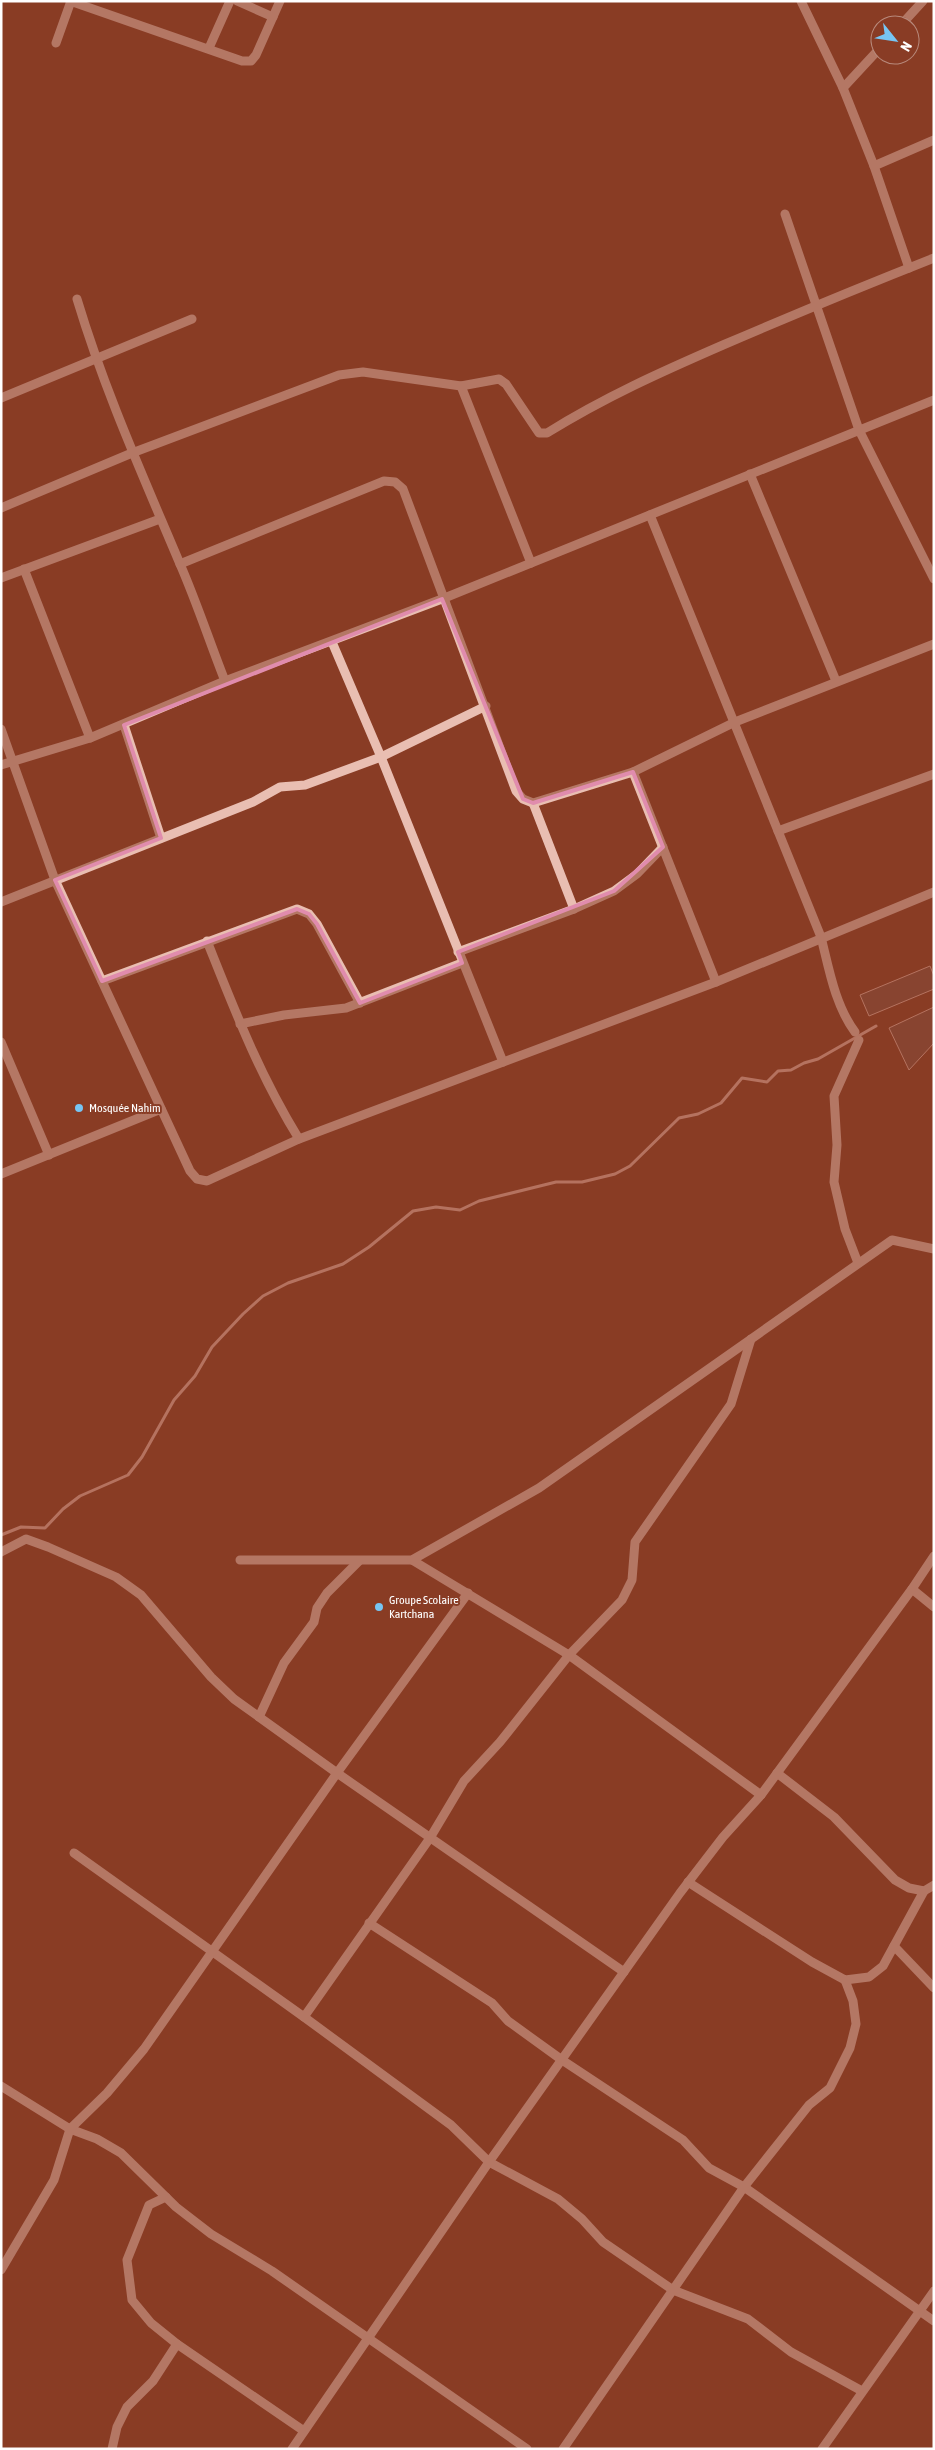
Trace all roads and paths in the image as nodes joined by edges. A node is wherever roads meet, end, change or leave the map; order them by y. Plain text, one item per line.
1 (71, 1) edge
2 (230, 1) edge
3 (237, 1) edge
4 (280, 1) edge
5 (801, 1) edge
6 (923, 1) edge
7 (910, 15) edge
8 (273, 17) junction
9 (56, 43) dead end
10 (209, 48) junction
11 (870, 59) edge
12 (843, 88) junction
13 (934, 140) edge
14 (874, 166) junction
15 (785, 214) dead end
16 (934, 258) edge
17 (909, 268) junction
18 (77, 299) dead end
19 (815, 305) junction
20 (192, 319) dead end
21 (95, 360) junction
22 (461, 386) junction
23 (1, 398) edge
24 (934, 400) edge
25 (859, 430) junction
26 (132, 453) junction
27 (750, 474) junction
28 (1, 508) edge
29 (650, 515) junction
30 (160, 519) junction
31 (531, 562) junction
32 (180, 564) junction
33 (24, 569) junction
34 (1, 578) edge
35 (934, 579) edge
36 (442, 599) junction
37 (332, 642) junction
38 (934, 644) edge
39 (836, 681) junction
40 (225, 682) junction
41 (486, 706) junction
42 (735, 722) junction
43 (124, 725) junction
44 (1, 729) edge
45 (90, 738) junction
46 (381, 757) junction
47 (14, 760) junction
48 (1, 765) edge
49 (632, 772) junction
50 (934, 774) edge
51 (533, 803) junction
52 (778, 831) junction
53 (161, 838) junction
54 (663, 847) junction
55 (55, 880) junction
56 (934, 892) edge
57 (1, 902) edge
58 (574, 909) junction
59 (821, 937) junction
60 (206, 941) junction
61 (458, 952) junction
62 (462, 963) junction
63 (102, 981) junction
64 (716, 982) junction
65 (360, 1003) junction
66 (240, 1024) junction
67 (2, 1048) edge
68 (502, 1062) junction
69 (161, 1109) junction
70 (299, 1139) junction
71 (49, 1155) junction
72 (1, 1174) edge
73 (934, 1249) edge
74 (858, 1263) junction
75 (751, 1339) junction
76 (1, 1552) edge
77 (934, 1556) edge
78 (240, 1560) dead end
79 (412, 1560) junction
80 (359, 1561) junction
81 (912, 1589) junction
82 (468, 1593) junction
83 (934, 1607) edge
84 (570, 1655) junction
85 (259, 1717) junction
86 (337, 1773) junction
87 (777, 1773) junction
88 (761, 1795) junction
89 (430, 1838) junction
90 (74, 1854) dead end
91 (688, 1882) junction
92 (934, 1885) edge
93 (924, 1891) junction
94 (369, 1923) junction
95 (894, 1946) junction
96 (212, 1952) junction
97 (624, 1972) junction
98 (844, 1980) junction
99 (934, 1988) edge
100 (304, 2017) junction
101 (562, 2060) junction
102 (1, 2086) edge
103 (70, 2129) junction
104 (489, 2162) junction
105 (744, 2187) junction
106 (166, 2197) junction
107 (1, 2270) edge
108 (673, 2290) junction
109 (934, 2291) edge
110 (920, 2311) junction
111 (934, 2321) edge
112 (368, 2337) junction
113 (177, 2344) junction
114 (862, 2391) junction
115 (304, 2431) junction
116 (295, 2448) edge
117 (112, 2449) edge
118 (527, 2449) edge
119 (563, 2449) edge
120 (822, 2449) edge

1 - 9 street
1 - 10 street
2 - 10 street
3 - 8 street
4 - 8 street
5 - 12 street
6 - 7 street
8 - 10 street
11 - 12 street
12 - 14 street
13 - 14 street
14 - 17 street
15 - 19 street
16 - 17 street
17 - 19 street
18 - 21 street
19 - 22 street
19 - 25 street
20 - 21 street
21 - 23 street
21 - 26 street
22 - 26 street
22 - 31 street
24 - 25 street
25 - 27 street
25 - 35 street
26 - 28 street
26 - 30 street
27 - 29 street
27 - 39 street
29 - 31 street
29 - 42 street
30 - 32 street
30 - 33 street
31 - 36 street
32 - 36 street
32 - 40 street
33 - 34 street
33 - 45 street
36 - 37 street
36 - 41 street
37 - 40 street
37 - 46 street
38 - 39 street
39 - 42 street
40 - 43 street
41 - 46 street
41 - 51 street
42 - 49 street
42 - 52 street
43 - 45 street
43 - 53 street
44 - 47 street
45 - 47 street
46 - 53 street
46 - 61 street
47 - 48 street
47 - 55 street
49 - 51 street
49 - 54 street
50 - 52 street
51 - 58 street
52 - 59 street
53 - 55 street
54 - 58 street
54 - 64 street
55 - 57 street
55 - 63 street
56 - 59 street
58 - 61 street
59 - 64 street
59 - 74 street
60 - 63 street
60 - 65 street
60 - 66 street
61 - 62 street
62 - 65 street
62 - 68 street
63 - 69 street
64 - 68 street
65 - 66 street
66 - 70 street
67 - 71 street
68 - 70 street
69 - 70 street
69 - 71 street
71 - 72 street
73 - 74 street
74 - 75 street
75 - 79 street
75 - 84 street
76 - 85 street
77 - 81 street
78 - 80 street
79 - 80 street
79 - 82 street
80 - 85 street
81 - 83 street
81 - 87 street
82 - 84 street
82 - 86 street
84 - 88 street
84 - 89 street
85 - 86 street
86 - 89 street
86 - 96 street
87 - 88 street
87 - 93 street
88 - 91 street
89 - 94 street
89 - 97 street
90 - 96 street
91 - 97 street
91 - 98 street
92 - 93 street
93 - 95 street
94 - 100 street
94 - 101 street
95 - 98 street
95 - 99 street
96 - 100 street
96 - 103 street
97 - 101 street
98 - 105 street
100 - 104 street
101 - 104 street
101 - 105 street
102 - 103 street
103 - 106 street
103 - 107 street
104 - 108 street
104 - 112 street
105 - 108 street
105 - 110 street
106 - 112 street
106 - 113 street
108 - 114 street
108 - 119 street
109 - 110 street
110 - 111 street
110 - 114 street
112 - 115 street
112 - 118 street
113 - 115 street
113 - 117 street
114 - 120 street
115 - 116 street

